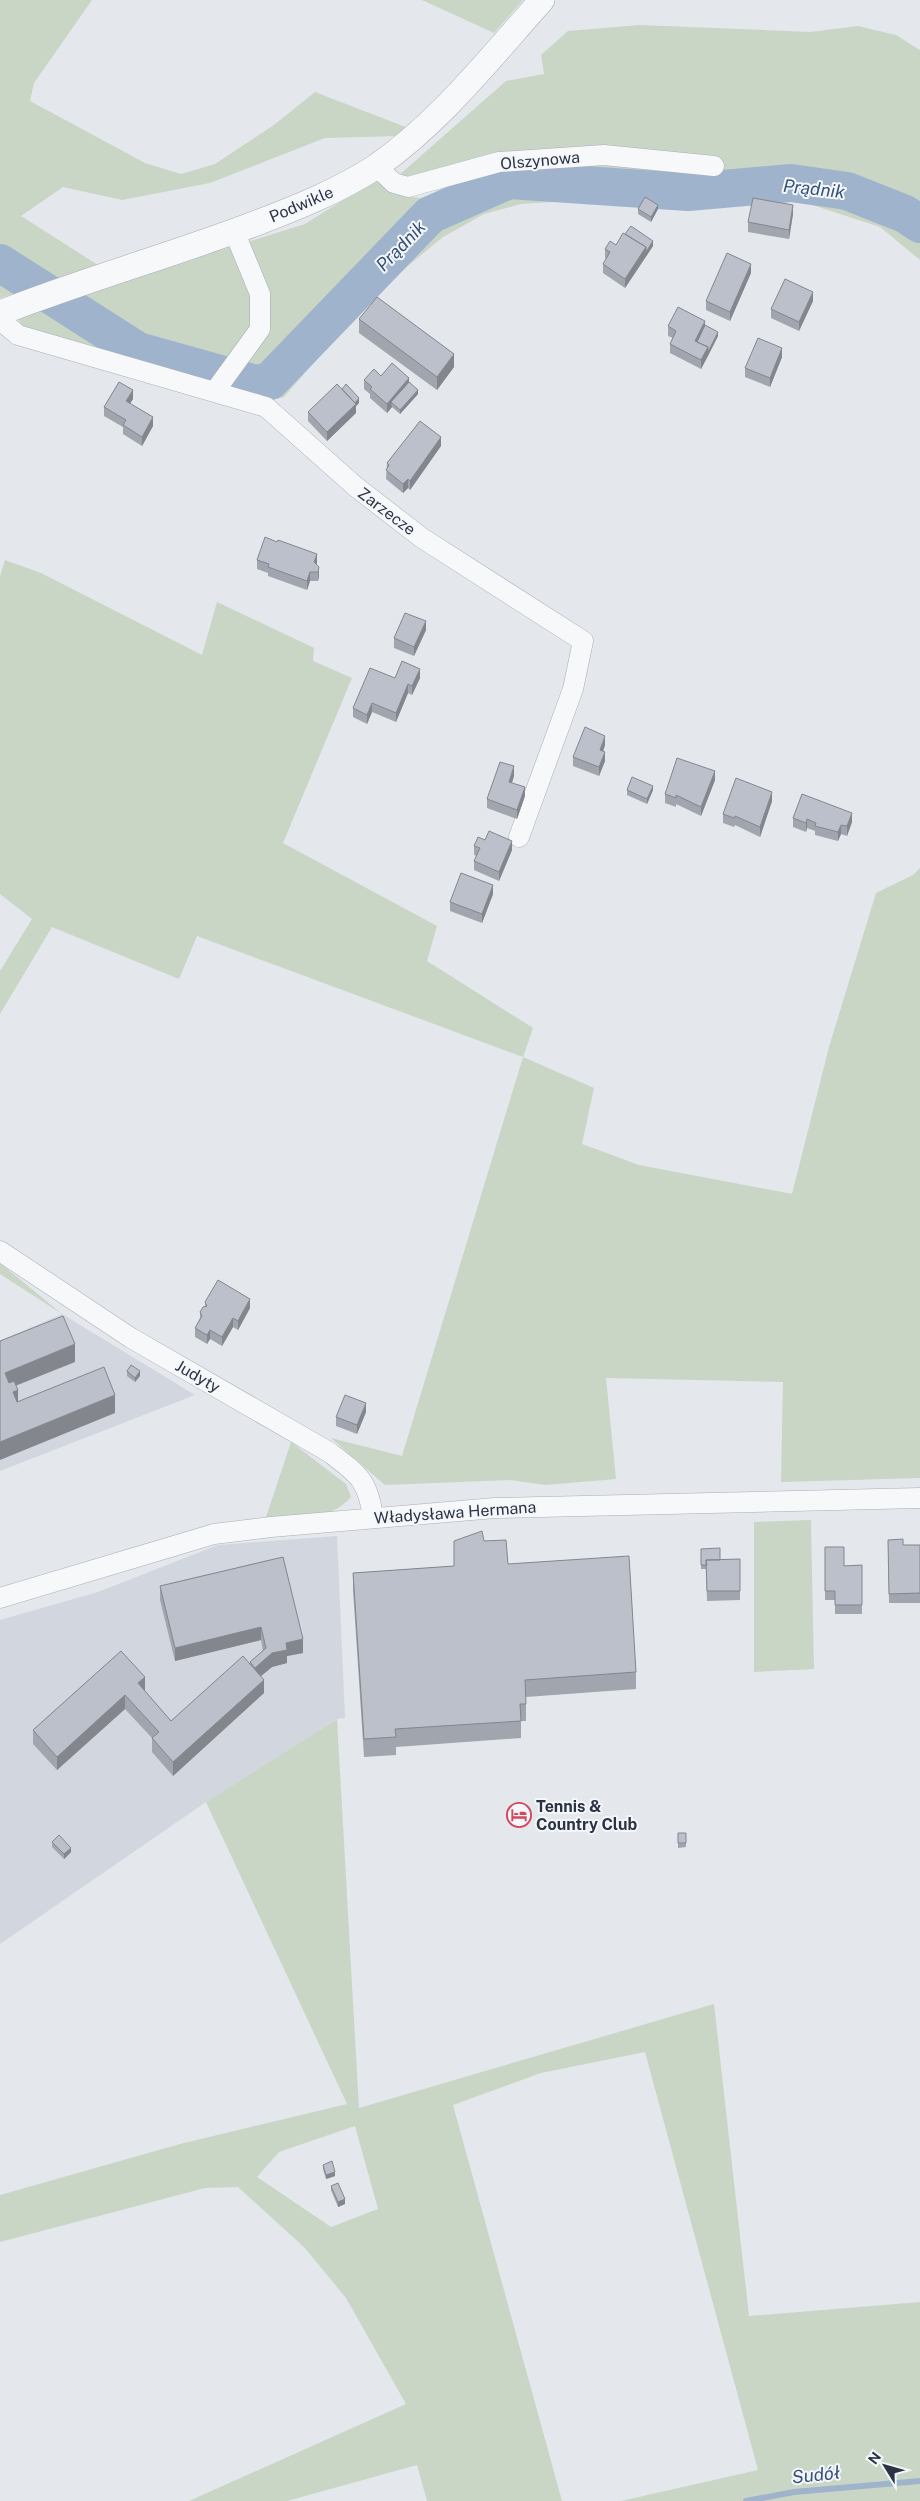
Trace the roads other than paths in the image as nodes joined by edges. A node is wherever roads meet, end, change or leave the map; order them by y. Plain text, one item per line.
1 (542, 0) edge
2 (376, 166) junction
3 (714, 166) dead end
4 (234, 231) junction
5 (4, 314) edge
6 (216, 390) junction
7 (519, 836) dead end
8 (0, 1251) edge
9 (920, 1498) edge
10 (373, 1517) junction
11 (0, 1598) edge

1 - 2 street, Podwikle
2 - 3 street, Olszynowa
2 - 4 street, Podwikle
4 - 5 street, Podwikle
4 - 6 street
5 - 6 street, Zarzecze
6 - 7 street, Zarzecze
8 - 10 street, Judyty
9 - 10 street, Władysława Hermana
10 - 11 street, Władysława Hermana

